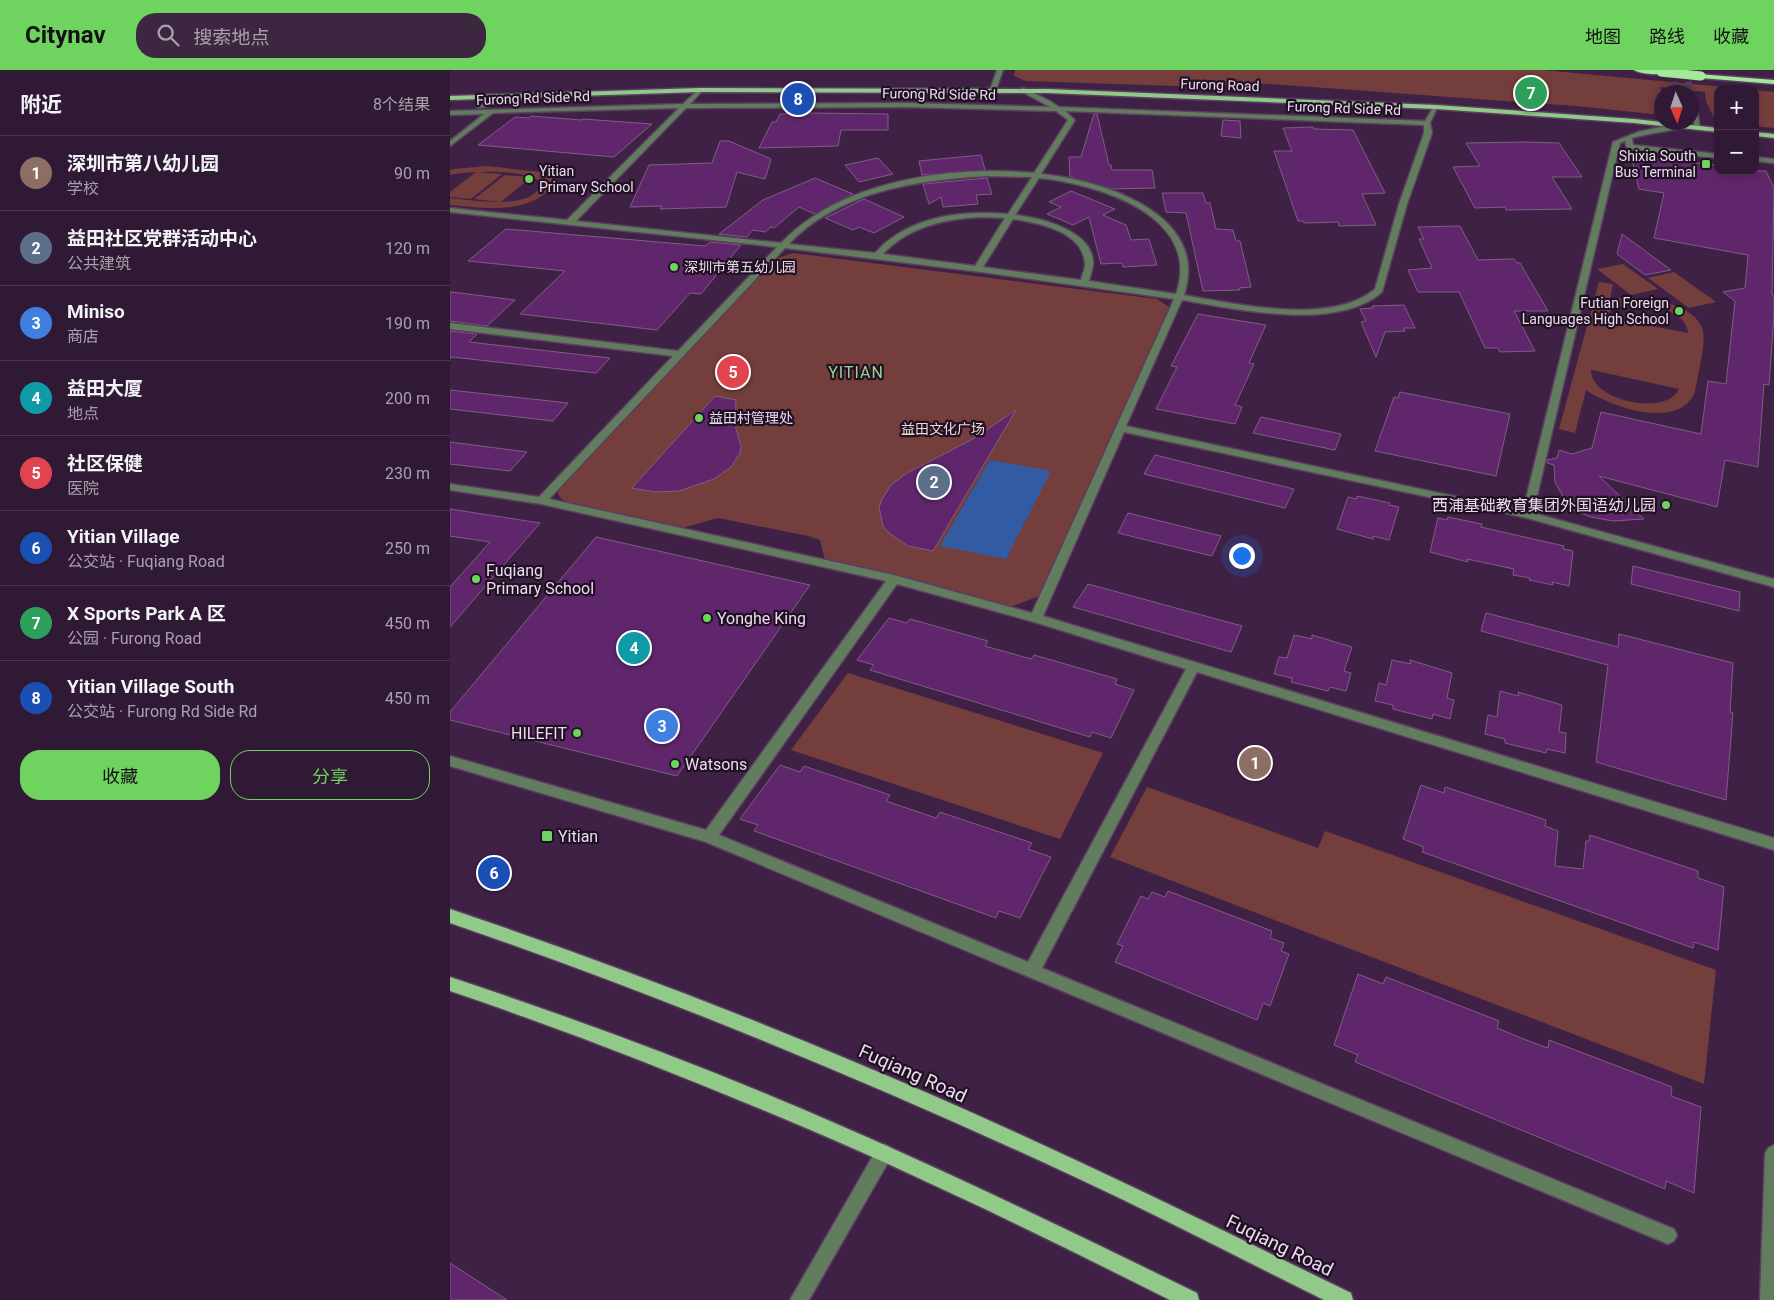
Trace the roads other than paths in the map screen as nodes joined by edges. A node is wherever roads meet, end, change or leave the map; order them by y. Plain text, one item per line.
1 (1000, 70) edge
2 (1638, 70) edge
3 (1731, 70) edge
4 (1774, 74) edge
5 (1774, 82) edge
6 (994, 88) junction
7 (700, 90) junction
8 (1023, 90) junction
9 (450, 93) edge
10 (535, 95) junction
11 (450, 98) edge
12 (686, 105) junction
13 (1436, 107) junction
14 (1058, 109) junction
15 (492, 111) junction
16 (450, 113) edge
17 (1654, 118) edge
18 (1654, 122) edge
19 (1426, 123) junction
20 (1699, 124) edge
21 (1714, 124) edge
22 (1699, 125) edge
23 (1759, 128) edge
24 (1714, 129) edge
25 (1654, 130) edge
26 (1774, 130) edge
27 (1759, 134) edge
28 (1774, 136) edge
29 (1628, 137) junction
30 (450, 144) edge
31 (1714, 156) edge
32 (1759, 159) edge
33 (1774, 161) edge
34 (1037, 175) junction
35 (450, 210) edge
36 (1011, 216) junction
37 (569, 223) junction
38 (783, 246) junction
39 (876, 256) junction
40 (977, 269) junction
41 (1084, 283) junction
42 (1179, 297) junction
43 (450, 326) edge
44 (679, 354) junction
45 (1121, 428) junction
46 (450, 487) edge
47 (541, 501) junction
48 (1527, 515) junction
49 (894, 579) junction
50 (1774, 583) edge
51 (1036, 618) junction
52 (1194, 666) junction
53 (450, 761) edge
54 (709, 837) junction
55 (1774, 844) edge
56 (450, 916) edge
57 (1032, 971) junction
58 (451, 986) edge
59 (884, 1153) junction
60 (1774, 1154) edge
61 (1668, 1235) dead end
62 (799, 1300) edge
63 (1190, 1300) edge
64 (1344, 1300) edge
65 (1769, 1300) edge

1 - 6 street
2 - 5 highway, bridge
3 - 4 highway
6 - 7 main road, Furong Road
6 - 8 main road, Furong Road
6 - 9 main road, Furong Road
6 - 17 main road, Furong Road
7 - 10 main road, Furong Road
7 - 12 street
8 - 13 main road, Furong Road
8 - 14 street
10 - 11 main road, Furong Road
10 - 16 street
12 - 14 street, Furong Rd Side Rd
12 - 15 street, Furong Rd Side Rd
12 - 37 street
13 - 18 main road, Furong Road
13 - 19 street
14 - 19 street, Furong Rd Side Rd
14 - 34 street
15 - 16 street, Furong Rd Side Rd
15 - 30 street
19 - 42 street
20 - 21 main road, Furong Road
22 - 24 main road, Furong Road
23 - 26 main road
25 - 29 street
27 - 28 main road
29 - 31 street
29 - 48 street
32 - 33 street
34 - 36 street
34 - 38 street
34 - 42 street
35 - 37 street
36 - 39 street
36 - 40 street
36 - 41 street
37 - 38 street
38 - 39 street
38 - 44 street
39 - 40 street
40 - 41 street
41 - 42 street
42 - 45 street
43 - 44 street
44 - 47 street
45 - 48 street
45 - 51 street
46 - 47 street
47 - 49 street
48 - 50 street
49 - 51 street
49 - 54 street
51 - 52 street
52 - 55 street
52 - 57 street
53 - 54 street
54 - 57 street
56 - 64 main road, Fuqiang Road
57 - 61 street
58 - 59 main road
59 - 62 street
59 - 63 main road
60 - 65 street

